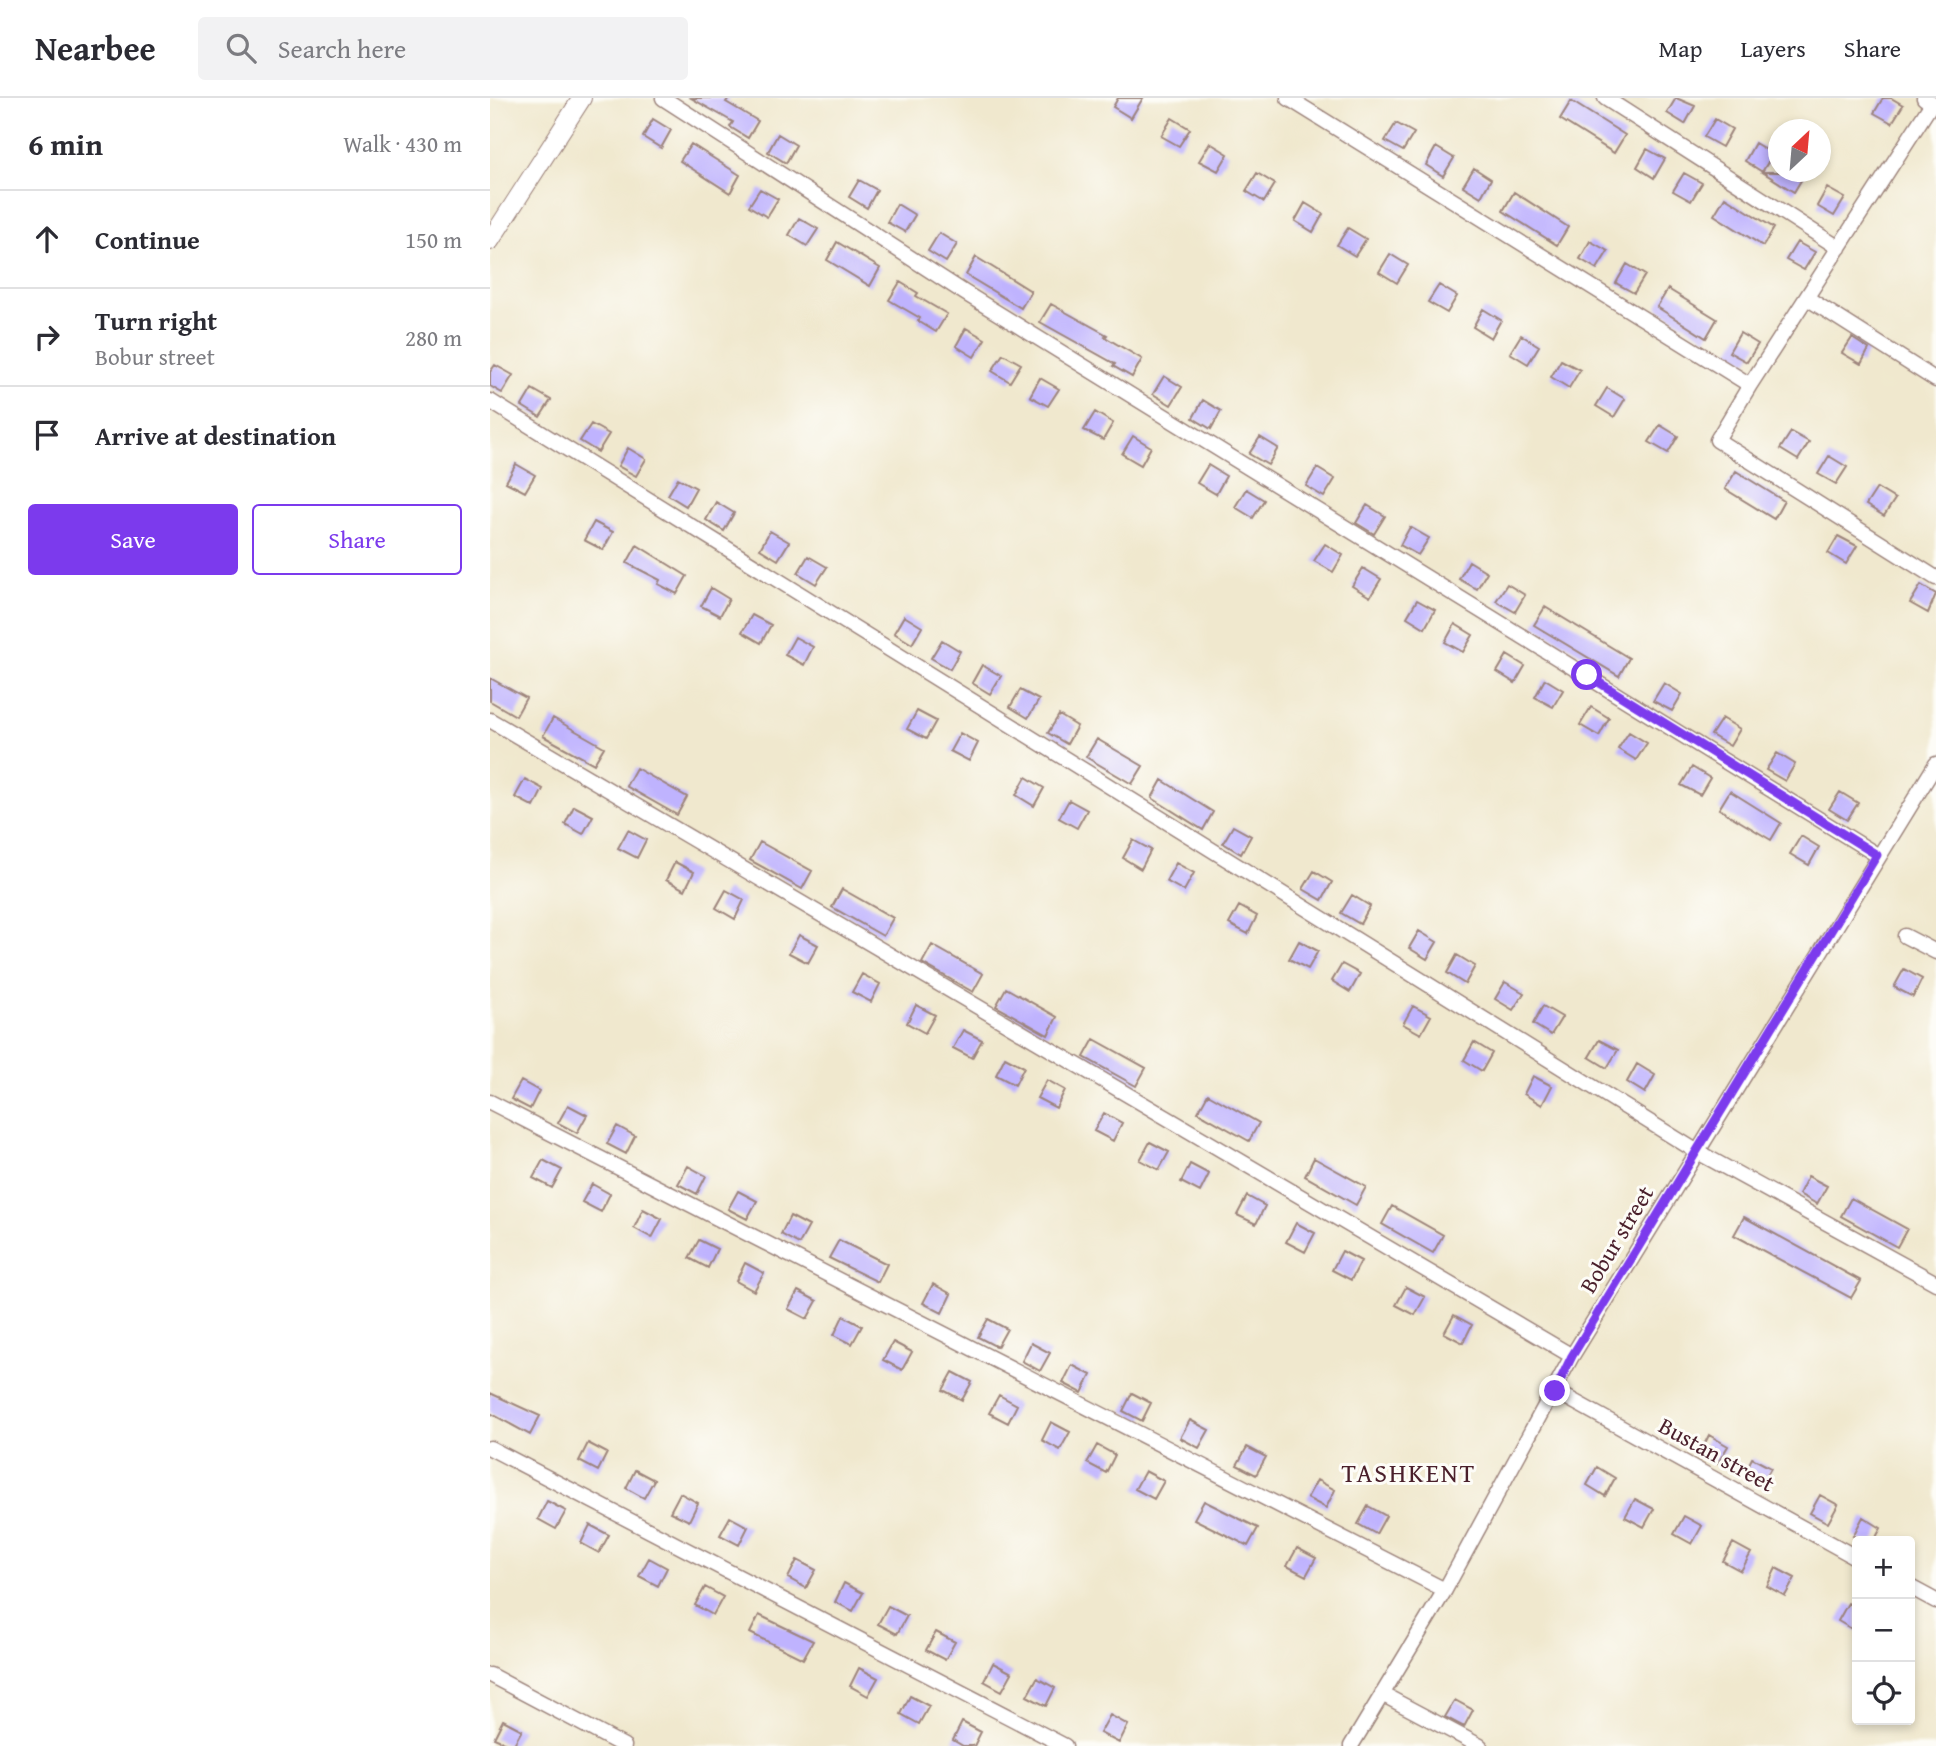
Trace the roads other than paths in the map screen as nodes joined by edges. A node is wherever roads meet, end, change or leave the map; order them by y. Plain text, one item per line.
1 (582, 98) edge
2 (663, 98) edge
3 (1288, 98) edge
4 (1605, 98) edge
5 (1924, 98) edge
6 (490, 242) edge
7 (1839, 248) junction
8 (1807, 298) junction
9 (1936, 380) edge
10 (1750, 385) junction
11 (490, 401) edge
12 (1936, 578) edge
13 (490, 720) edge
14 (1936, 764) edge
15 (1877, 855) junction
16 (1905, 936) dead end
17 (1936, 952) edge
18 (490, 1102) edge
19 (1696, 1151) junction
20 (1936, 1283) edge
21 (1572, 1356) junction
22 (1555, 1391) junction
23 (490, 1448) edge
24 (1852, 1555) edge
25 (1445, 1590) junction
26 (1915, 1590) edge
27 (1936, 1601) edge
28 (490, 1675) edge
29 (1382, 1694) junction
30 (624, 1746) edge
31 (1065, 1746) edge
32 (1350, 1746) edge
33 (1480, 1746) edge

1 - 6 street
2 - 15 street
3 - 10 street
4 - 7 street
5 - 7 street
7 - 8 street
8 - 9 street
8 - 10 street
10 - 12 street
11 - 19 street
13 - 21 street
14 - 15 street, Bobur street
15 - 19 street, Bobur street
16 - 17 street
18 - 25 street
19 - 20 street
19 - 21 street, Bobur street
21 - 22 street, Bobur street
22 - 24 street, Bustаn street
22 - 25 street, Bobur street
23 - 31 street
25 - 29 street, Bobur street
26 - 27 street
28 - 30 street
29 - 32 street, Bobur street
29 - 33 street

